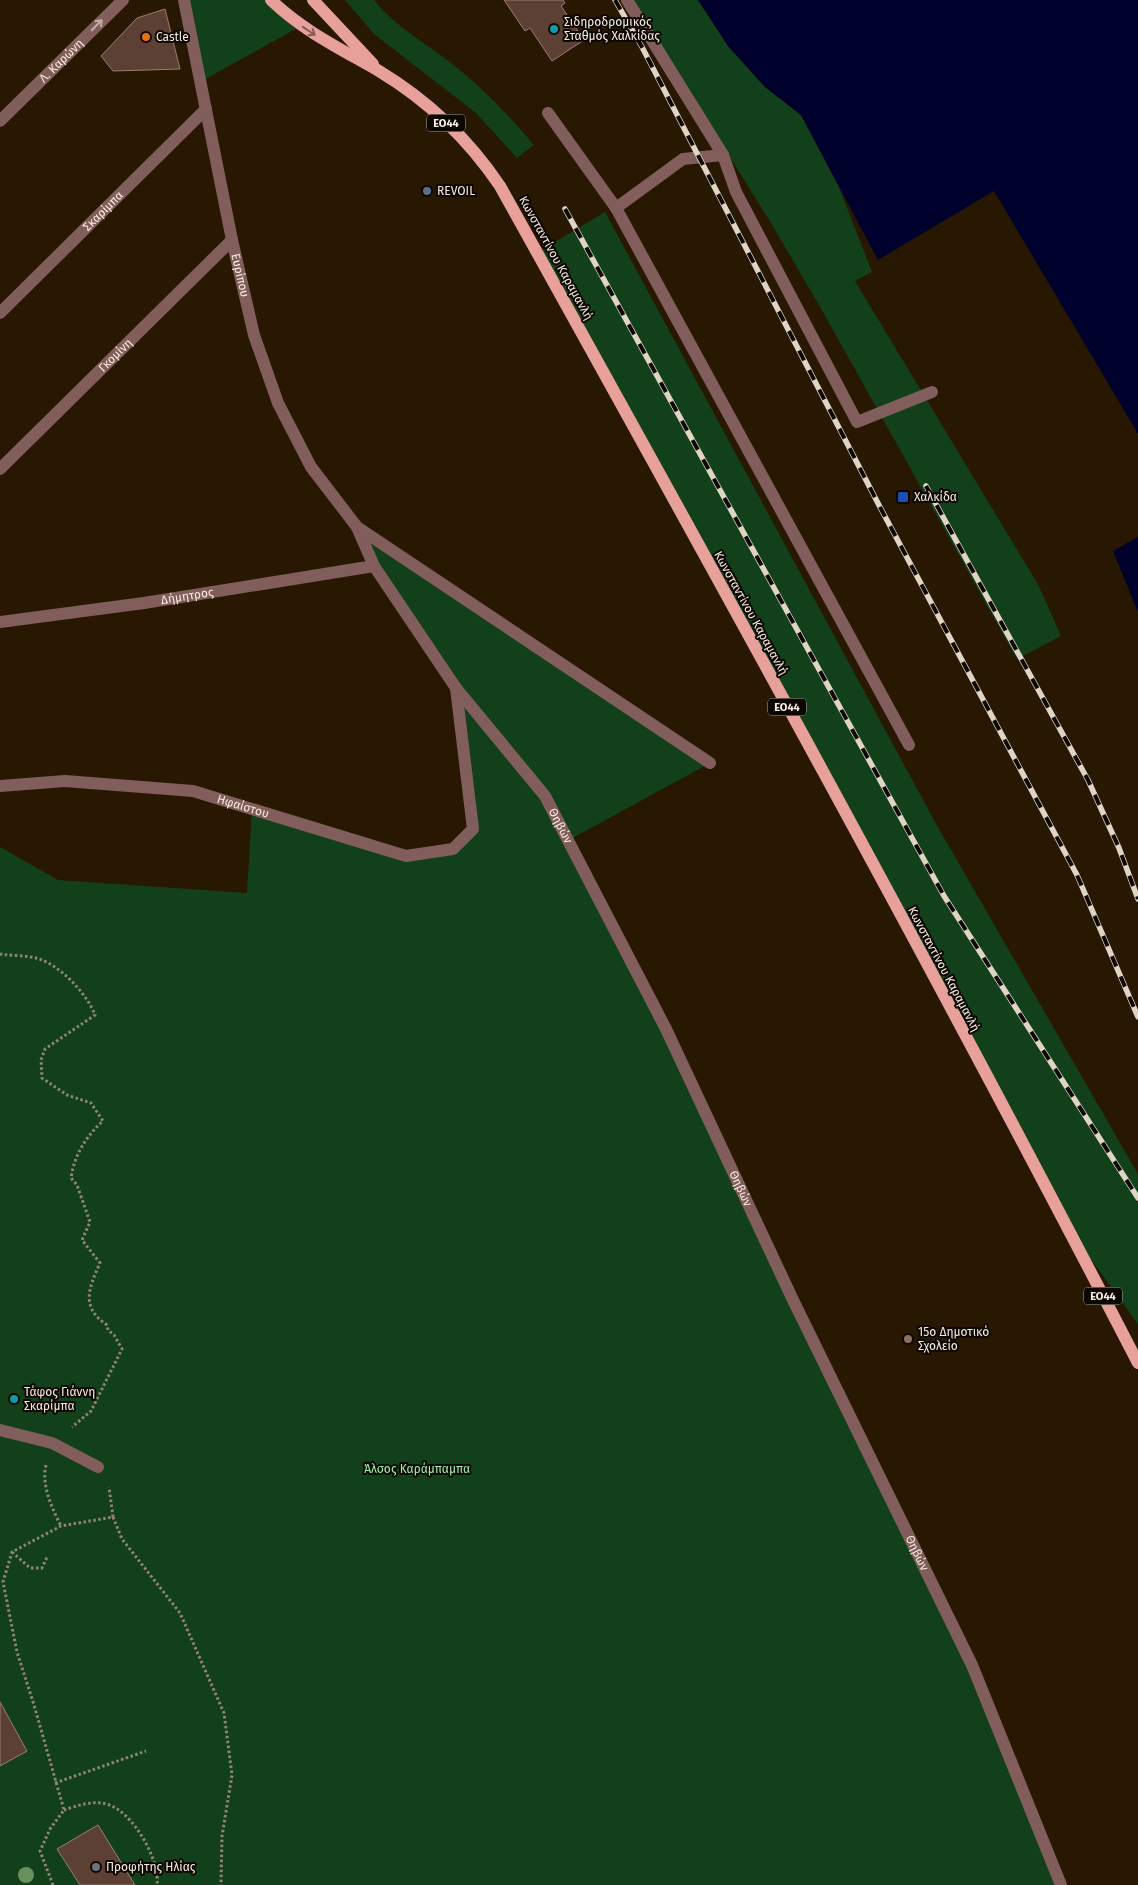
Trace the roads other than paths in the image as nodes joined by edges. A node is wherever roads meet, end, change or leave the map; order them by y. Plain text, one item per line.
1 (123, 0) edge
2 (184, 0) edge
3 (271, 0) edge
4 (313, 0) edge
5 (627, 0) edge
6 (379, 72) junction
7 (206, 110) junction
8 (548, 113) dead end
9 (0, 121) edge
10 (723, 155) junction
11 (616, 208) junction
12 (232, 240) junction
13 (0, 313) edge
14 (932, 392) dead end
15 (0, 469) edge
16 (357, 527) junction
17 (374, 566) junction
18 (0, 622) edge
19 (456, 688) junction
20 (909, 745) dead end
21 (710, 763) dead end
22 (0, 786) edge
23 (1138, 1363) edge
24 (0, 1430) edge
25 (98, 1467) road end
26 (1062, 1885) edge

9 -> 1 street, Λ. Καρώνη
2 - 7 street, Ευρίπου
3 -> 6 main road, Κωνσταντίνου Καραμανλή / ΕΟ44
4 - 6 main road, Κωνσταντίνου Καραμανλή / ΕΟ44
5 - 10 street
6 - 23 main road, Κωνσταντίνου Καραμανλή / ΕΟ44
7 - 12 street, Ευρίπου
7 - 13 street, Σκαρίμπα
8 - 11 street
10 - 11 street
10 - 14 street
11 - 20 street
12 - 15 street, Γκομίνη
12 - 16 street, Ευρίπου
16 - 17 street, Θηβών
16 - 21 street
17 - 18 street, Δήμητρος
17 - 19 street, Θηβών
19 - 22 street, Ηφαίστου
19 - 26 street, Θηβών
24 - 25 street

